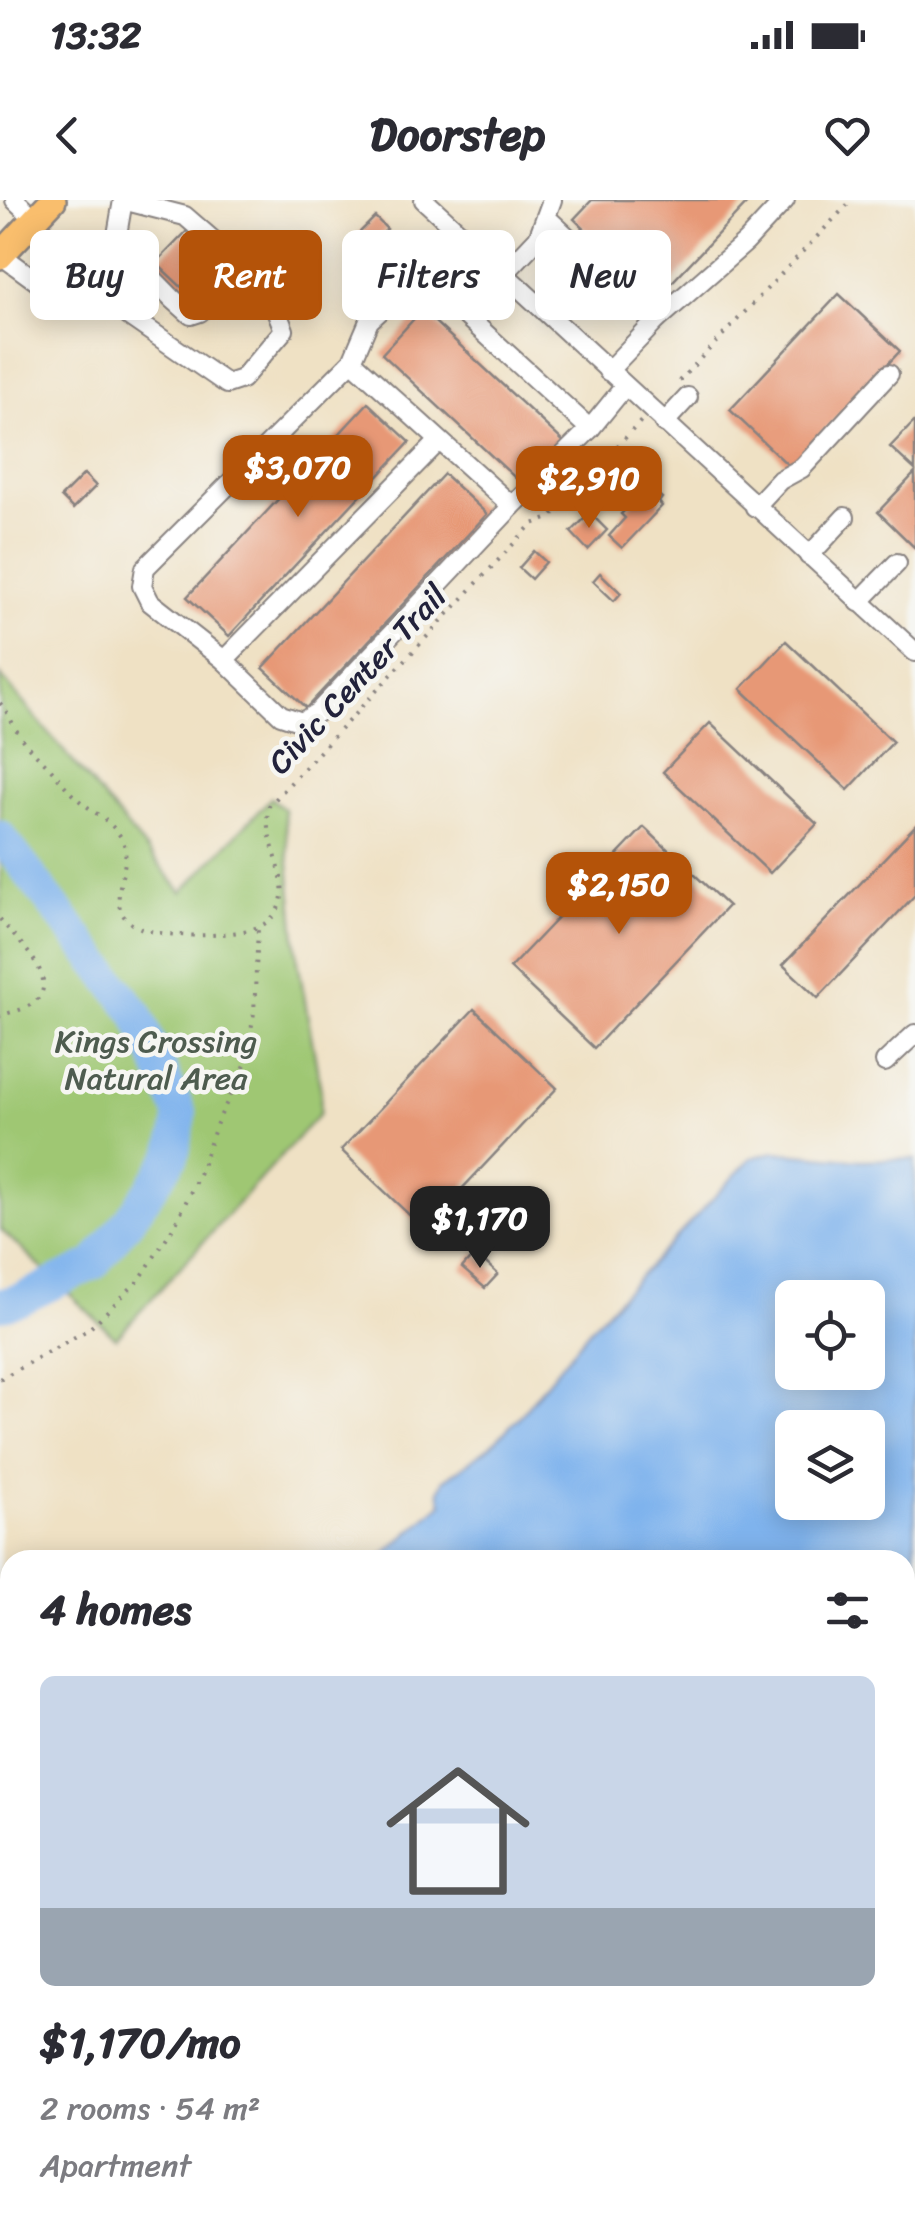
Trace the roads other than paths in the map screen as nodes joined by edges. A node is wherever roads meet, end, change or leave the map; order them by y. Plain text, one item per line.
1 (14, 200) edge
2 (53, 200) edge
3 (424, 200) edge
4 (785, 200) edge
5 (549, 209) edge
6 (35, 219) junction
7 (456, 230) edge
8 (569, 230) edge
9 (0, 255) edge
10 (515, 262) edge
11 (244, 268) joint
12 (515, 284) edge
13 (671, 308) edge
14 (280, 320) edge
15 (371, 320) edge
16 (470, 320) edge
17 (657, 320) edge
18 (352, 361) junction
19 (608, 372) junction
20 (889, 374) dead end
21 (625, 386) junction
22 (682, 391) road end
23 (657, 417) junction
24 (590, 429) junction
25 (439, 441) junction
26 (512, 506) junction
27 (756, 507) junction
28 (845, 517) dead end
29 (809, 556) junction
30 (896, 564) dead end
31 (859, 602) junction
32 (915, 652) edge
33 (224, 660) junction
34 (915, 1034) edge
35 (885, 1062) dead end

1 - 6 street
2 - 6 highway
3 - 7 street
4 - 13 street
5 - 8 street
5 - 10 street
6 - 9 highway
9 - 14 street
11 - 11 street
12 - 19 street
15 - 18 street
16 - 24 street
17 - 19 street
18 - 25 street
18 - 33 street
19 - 21 street
20 - 27 street
21 - 23 street
21 - 24 street
22 - 23 street
23 - 27 street
24 - 26 street
25 - 26 street
25 - 33 street
26 - 33 street
27 - 29 street
28 - 29 street
29 - 31 street
30 - 31 street
31 - 32 street
34 - 35 street

